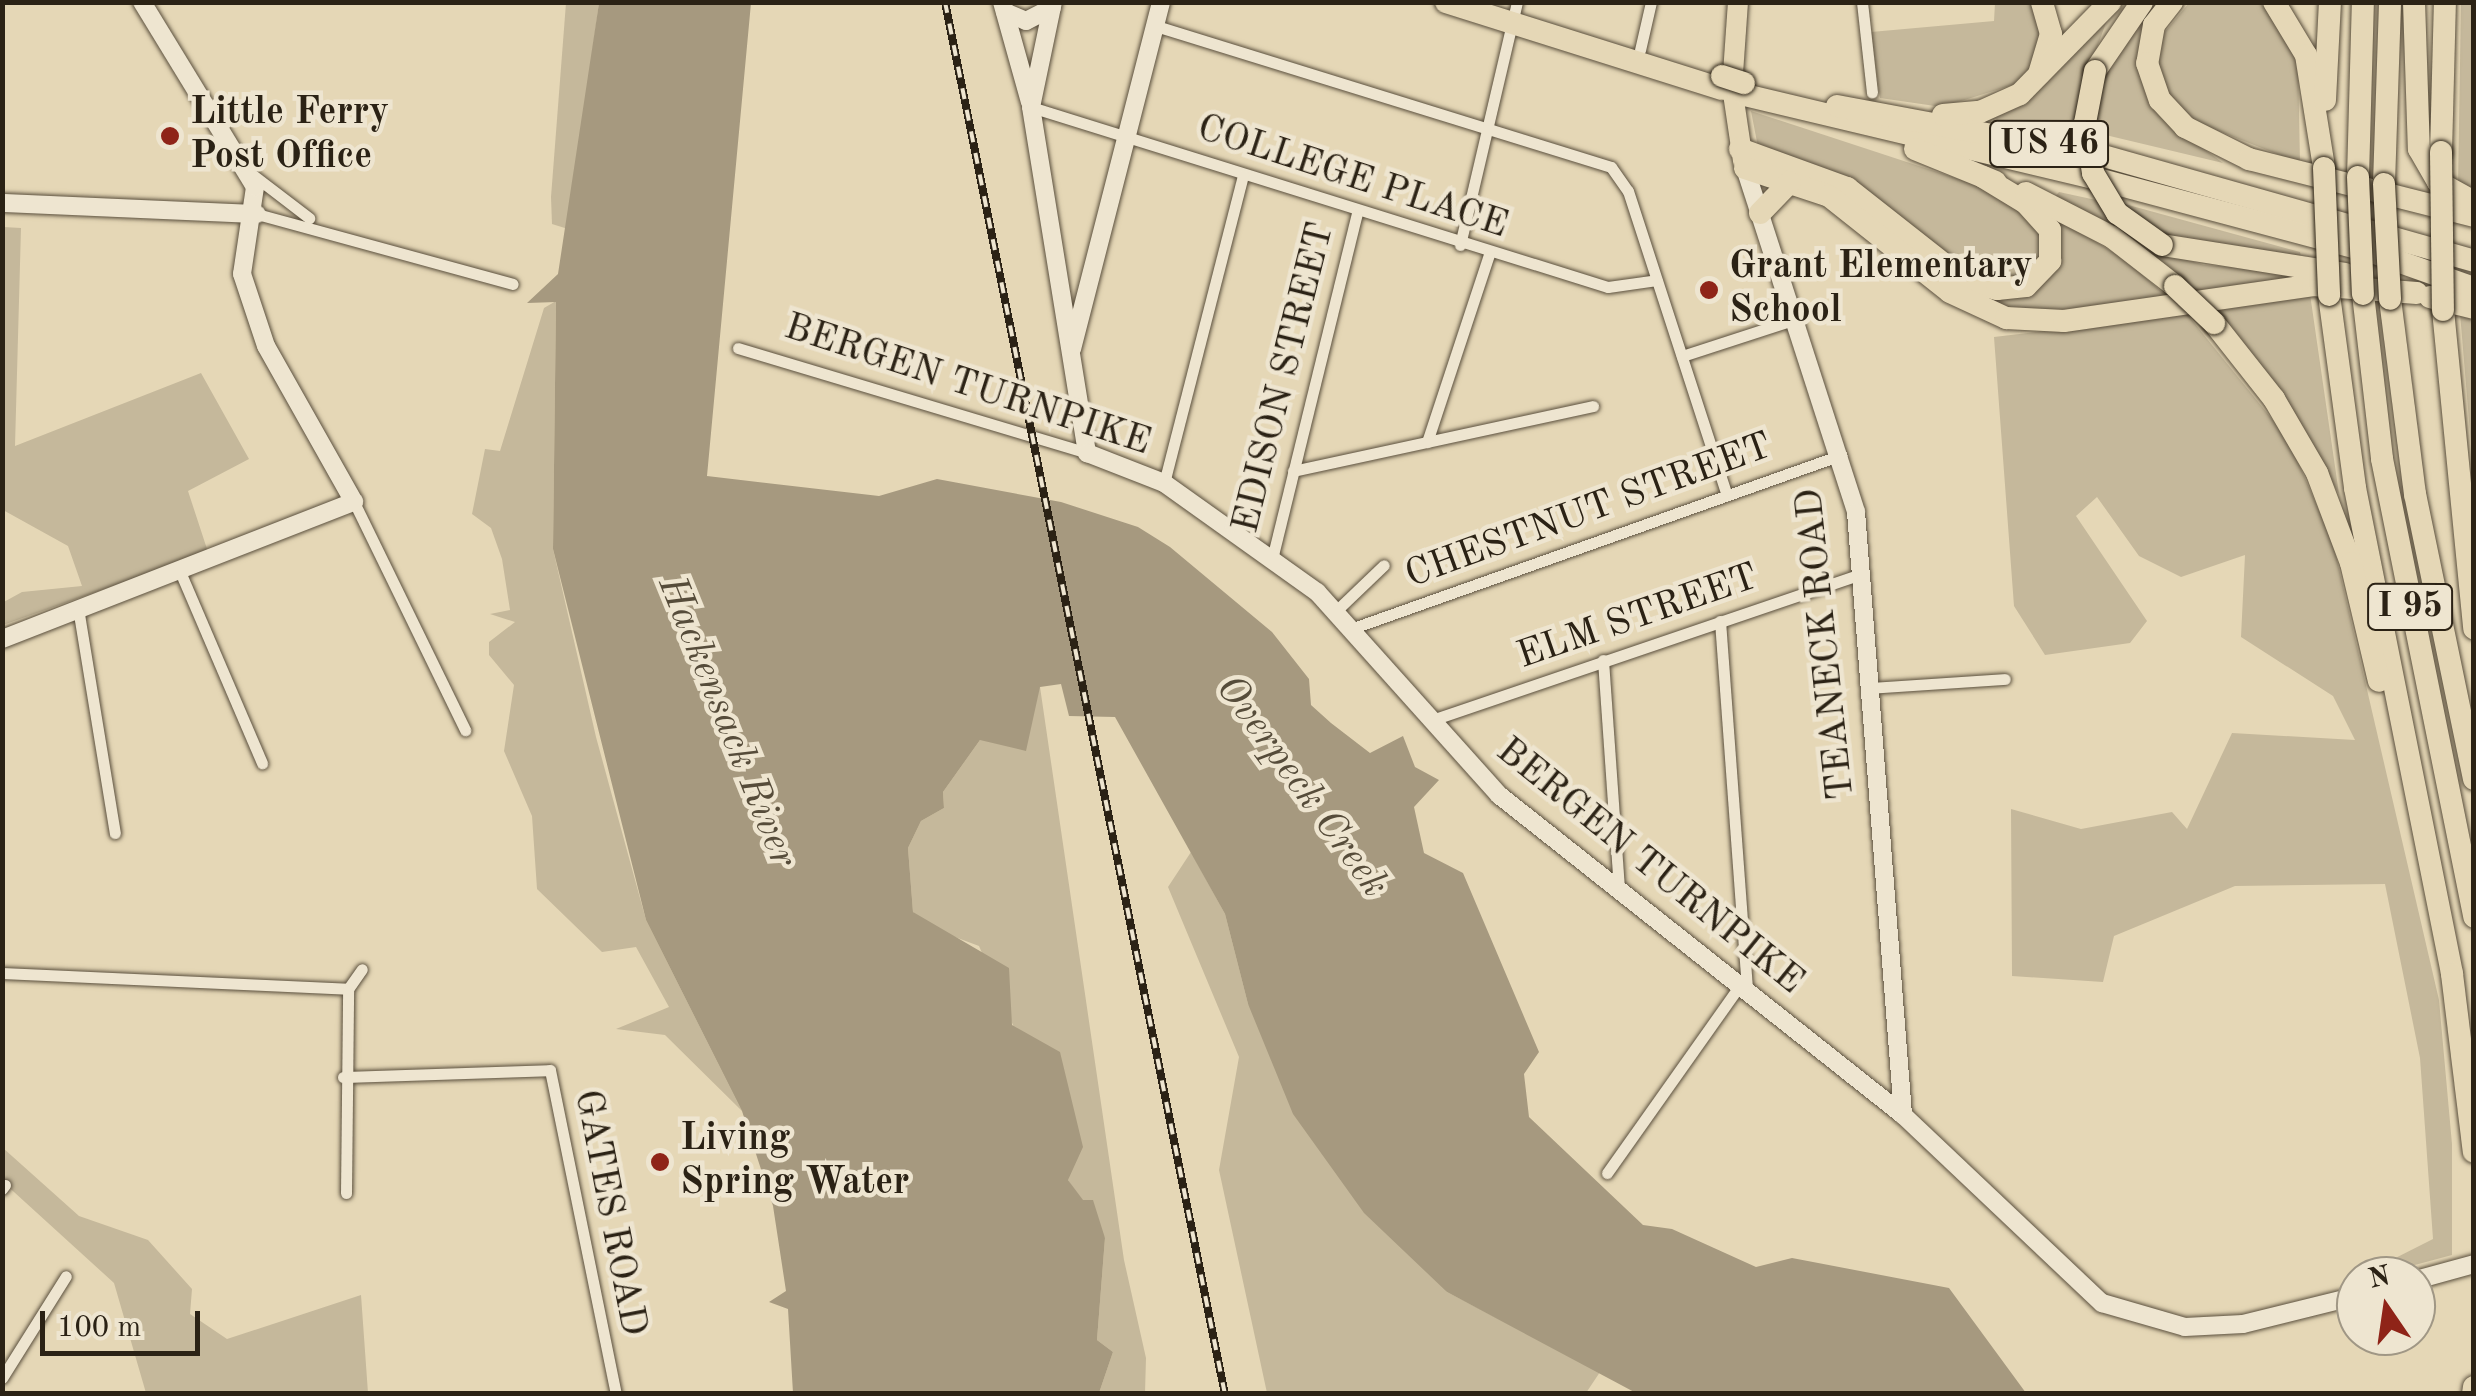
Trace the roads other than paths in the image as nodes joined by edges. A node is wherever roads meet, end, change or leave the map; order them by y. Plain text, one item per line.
1 (142, 2) edge
2 (1161, 2) edge
3 (1446, 2) edge
4 (1488, 2) edge
5 (1651, 2) edge
6 (1738, 2) edge
7 (1862, 2) edge
8 (2042, 2) edge
9 (2110, 2) edge
10 (2142, 2) edge
11 (2172, 2) edge
12 (2274, 2) edge
13 (2330, 2) edge
14 (2363, 2) edge
15 (2390, 2) edge
16 (2414, 2) edge
17 (2445, 2) edge
18 (1052, 5) edge
19 (1004, 7) edge
20 (1515, 12) edge
21 (1156, 26) junction
22 (1644, 58) junction
23 (2036, 82) junction
24 (1872, 92) dead end
25 (1031, 108) junction
26 (1876, 122) junction
27 (1488, 126) junction
28 (1128, 138) junction
29 (1743, 159) junction
30 (243, 166) junction
31 (2324, 168) junction
32 (1242, 174) junction
33 (1982, 177) junction
34 (1790, 182) junction
35 (2474, 202) edge
36 (2, 203) edge
37 (1357, 212) junction
38 (1760, 213) junction
39 (257, 214) junction
40 (2474, 216) edge
41 (326, 227) junction
42 (2400, 235) junction
43 (1460, 245) junction
44 (2474, 251) edge
45 (1489, 254) junction
46 (2474, 261) edge
47 (1657, 280) junction
48 (513, 284) dead end
49 (1088, 288) junction
50 (2474, 288) edge
51 (2416, 293) junction
52 (1059, 297) junction
53 (2474, 308) edge
54 (1796, 319) junction
55 (738, 348) dead end
56 (1071, 354) junction
57 (1682, 356) junction
58 (1592, 406) dead end
59 (1427, 442) junction
60 (1087, 452) junction
61 (1842, 455) junction
62 (1292, 471) junction
63 (1164, 483) junction
64 (1726, 495) junction
65 (354, 502) junction
66 (1272, 559) junction
67 (1384, 565) dead end
68 (181, 574) junction
69 (1861, 574) junction
70 (1336, 611) junction
71 (80, 614) junction
72 (1720, 621) junction
73 (1356, 627) junction
74 (2474, 628) edge
75 (2, 639) edge
76 (1603, 660) junction
77 (2005, 678) dead end
78 (1870, 688) junction
79 (1435, 720) junction
80 (465, 730) dead end
81 (262, 763) dead end
82 (2474, 779) edge
83 (115, 833) dead end
84 (2428, 847) junction
85 (1618, 890) junction
86 (2474, 917) edge
87 (362, 968) dead end
88 (2, 973) edge
89 (1744, 987) junction
90 (348, 989) junction
91 (343, 1077) junction
92 (1903, 1115) junction
93 (2474, 1152) edge
94 (1607, 1173) dead end
95 (346, 1193) dead end
96 (2474, 1264) edge
97 (2436, 1274) edge
98 (66, 1276) dead end
99 (2336, 1301) edge
100 (2, 1378) edge
101 (616, 1394) edge

1 - 30 street
2 - 21 street
3 - 20 highway, US 46
4 - 20 highway, US 46
5 - 22 street
6 - 29 main road, TEANECK ROAD
7 - 24 street
8 - 23 highway
9 - 23 highway
10 - 51 highway, bridge
11 - 40 highway
12 - 31 highway
13 - 31 highway
14 - 86 highway, I 95, bridge
15 - 82 highway, bridge
16 - 35 highway
17 - 74 highway, I 95, bridge
18 - 19 street
18 - 25 street
19 - 25 street
20 - 22 highway, US 46
20 - 27 street
21 - 27 street
21 - 28 street
22 - 26 highway, US 46
23 - 26 highway
25 - 28 street, COLLEGE PLACE
25 - 52 street
26 - 33 highway
26 - 42 highway, US 46
26 - 50 highway, US 46
27 - 43 street
27 - 47 street
28 - 32 street, COLLEGE PLACE
28 - 49 street
29 - 33 highway
29 - 34 highway
29 - 38 street, TEANECK ROAD
30 - 39 street
30 - 41 street
31 - 84 highway, bridge
32 - 37 street, COLLEGE PLACE
32 - 63 street
33 - 84 highway, bridge
34 - 38 highway
34 - 51 highway
36 - 39 street
37 - 43 street, COLLEGE PLACE
37 - 62 street, EDISON STREET
38 - 54 street, TEANECK ROAD
39 - 41 street
39 - 65 street
41 - 48 street
42 - 44 highway
42 - 46 highway, US 46
43 - 45 street, COLLEGE PLACE
45 - 47 street, COLLEGE PLACE
45 - 59 street
47 - 57 street
49 - 52 street
49 - 56 street
51 - 53 highway
52 - 56 street
54 - 57 street
54 - 61 street, TEANECK ROAD
55 - 60 street, BERGEN TURNPIKE
56 - 60 street
57 - 64 street
58 - 59 street
59 - 62 street
60 - 63 street, BERGEN TURNPIKE
61 - 64 street, CHESTNUT STREET
61 - 69 street, TEANECK ROAD
62 - 66 street, EDISON STREET
63 - 66 street, BERGEN TURNPIKE
64 - 73 street, CHESTNUT STREET
65 - 68 street
65 - 80 street
66 - 70 street, BERGEN TURNPIKE
67 - 70 street
68 - 71 street
68 - 81 street
69 - 72 street, ELM STREET
69 - 78 street, TEANECK ROAD
70 - 73 street, BERGEN TURNPIKE
71 - 75 street
71 - 83 street
72 - 76 street, ELM STREET
72 - 89 street
73 - 79 street, BERGEN TURNPIKE
76 - 79 street, ELM STREET
76 - 85 street
77 - 78 street
78 - 92 street, TEANECK ROAD
79 - 85 street, BERGEN TURNPIKE
84 - 93 highway
85 - 89 street, BERGEN TURNPIKE
87 - 90 street
88 - 90 street
89 - 92 street, BERGEN TURNPIKE
89 - 94 street
90 - 91 street
91 - 95 street
91 - 101 street, GATES ROAD
92 - 99 street, BERGEN TURNPIKE
96 - 97 street
98 - 100 street

